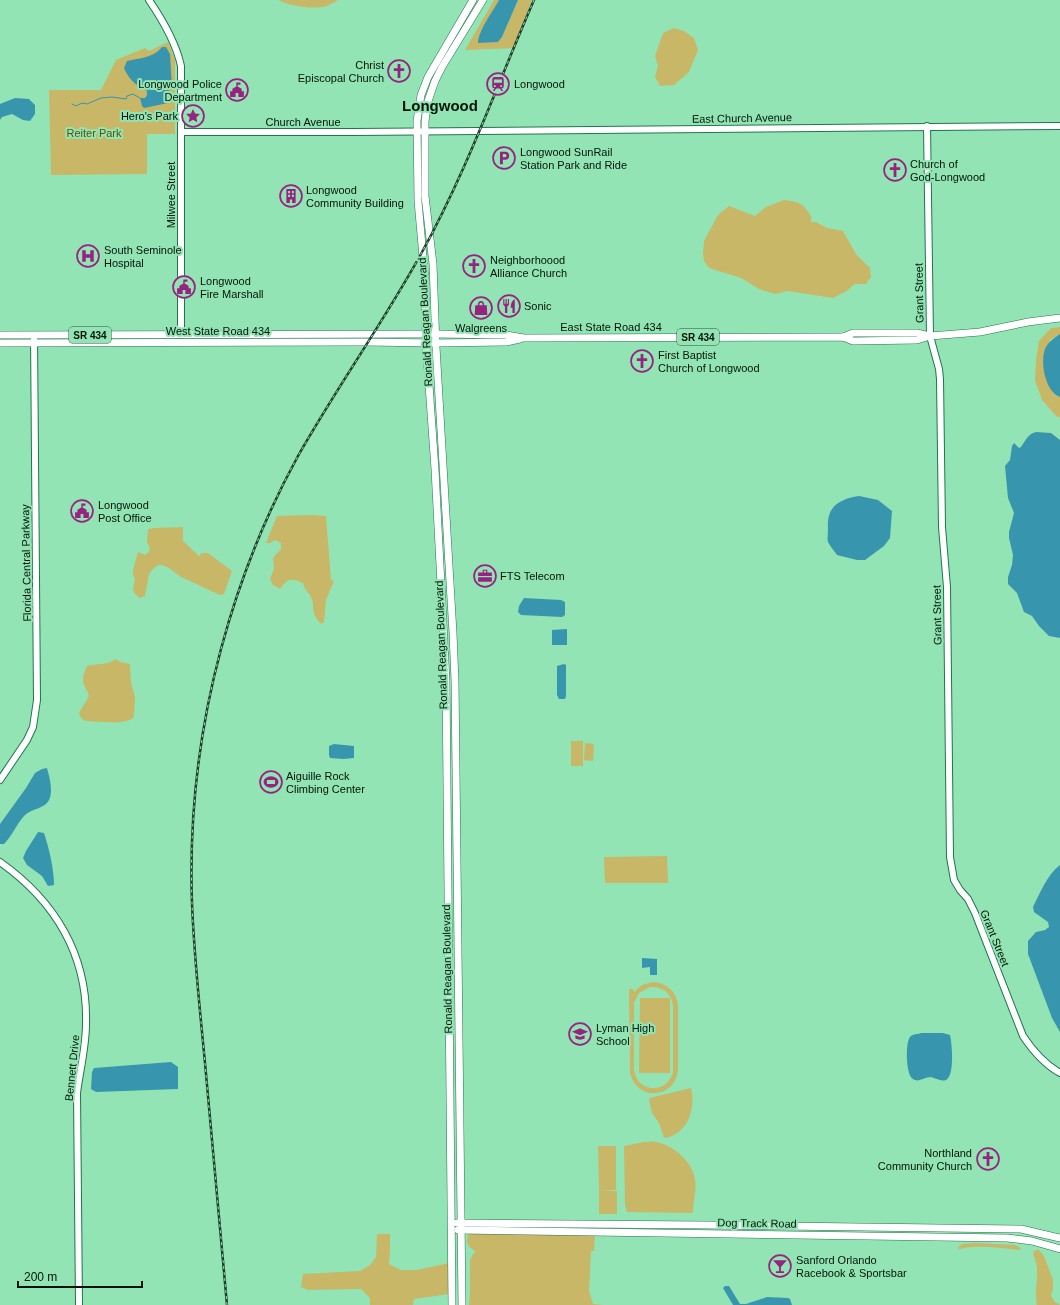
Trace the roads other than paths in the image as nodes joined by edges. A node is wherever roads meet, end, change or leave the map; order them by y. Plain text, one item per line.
1 (149, 0) edge
2 (473, 0) edge
3 (483, 0) edge
4 (440, 55) junction
5 (447, 58) junction
6 (927, 126) junction
7 (1060, 126) edge
8 (417, 130) junction
9 (425, 130) junction
10 (181, 132) junction
11 (1060, 318) edge
12 (426, 334) junction
13 (436, 334) junction
14 (0, 335) edge
15 (34, 335) junction
16 (181, 335) junction
17 (196, 335) junction
18 (930, 336) junction
19 (524, 338) junction
20 (182, 342) junction
21 (34, 343) junction
22 (169, 343) junction
23 (426, 343) junction
24 (436, 343) junction
25 (0, 344) edge
26 (427, 360) junction
27 (423, 375) dead end
28 (0, 780) edge
29 (0, 862) edge
30 (1060, 1073) edge
31 (451, 1118) junction
32 (460, 1119) junction
33 (451, 1226) junction
34 (462, 1226) junction
35 (1060, 1238) edge
36 (1060, 1249) edge
37 (79, 1305) edge
38 (452, 1305) edge
39 (462, 1305) edge

1 - 10 street, Milwee Street
2 - 4 main road, Ronald Reagan Boulevard
3 - 5 main road, Ronald Reagan Boulevard
4 - 5 main road
4 - 8 main road, Ronald Reagan Boulevard
5 - 9 main road, Ronald Reagan Boulevard
6 - 7 street, East Church Avenue
6 - 9 street, East Church Avenue
6 - 18 street, Grant Street
8 - 9 street, Church Avenue
8 - 10 street, Church Avenue
8 - 12 main road, Ronald Reagan Boulevard
9 - 13 main road, Ronald Reagan Boulevard
10 - 16 street, Milwee Street
11 - 18 main road, SR 434
12 - 13 main road, West State Road 434 / SR 434
12 - 17 main road, West State Road 434 / SR 434
12 - 23 main road, Ronald Reagan Boulevard
13 - 19 main road, East State Road 434 / SR 434
13 - 24 main road, Ronald Reagan Boulevard
14 - 15 main road, West State Road 434 / SR 434
15 - 16 main road, West State Road 434 / SR 434
15 - 21 street, Florida Central Parkway
16 - 17 main road, West State Road 434 / SR 434
16 - 22 main road
17 - 20 main road
18 - 19 main road, East State Road 434 / SR 434
18 - 30 street, Grant Street
19 - 24 main road, East State Road 434 / SR 434
20 - 22 main road, West State Road 434 / SR 434
20 - 23 main road, West State Road 434 / SR 434
21 - 22 main road, West State Road 434 / SR 434
21 - 25 main road, West State Road 434 / SR 434
21 - 28 street, Florida Central Parkway
23 - 24 main road, West State Road 434 / SR 434
23 - 26 main road, Ronald Reagan Boulevard
24 - 32 main road, Ronald Reagan Boulevard
26 - 27 main road
26 - 31 main road, Ronald Reagan Boulevard
29 - 37 street, Bennett Drive
31 - 32 main road
31 - 33 main road, Ronald Reagan Boulevard
32 - 34 main road, Ronald Reagan Boulevard
33 - 34 main road, Dog Track Road
33 - 38 main road, Ronald Reagan Boulevard
34 - 35 main road, Dog Track Road
34 - 36 main road, Dog Track Road
34 - 39 main road, Ronald Reagan Boulevard

